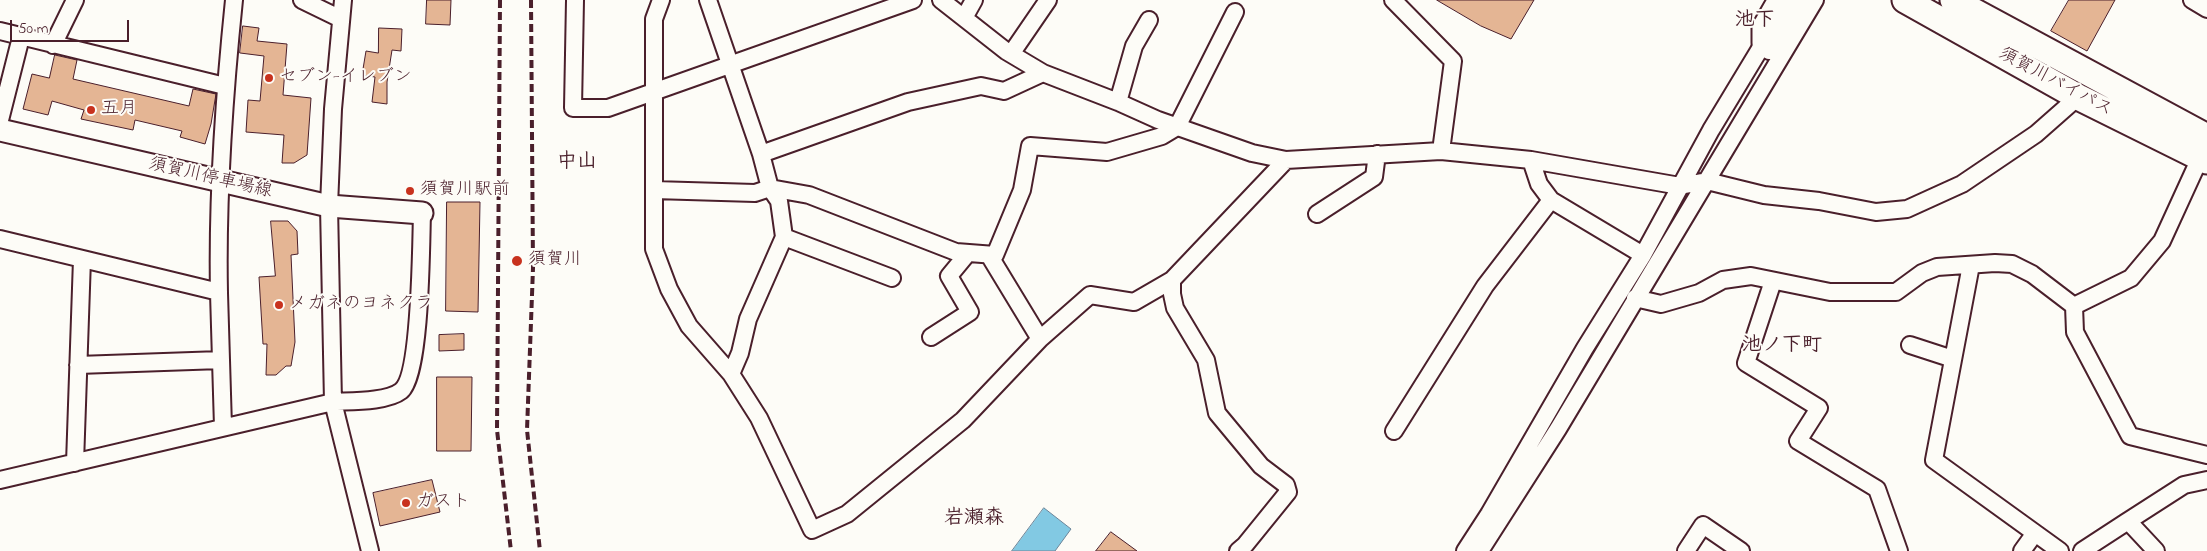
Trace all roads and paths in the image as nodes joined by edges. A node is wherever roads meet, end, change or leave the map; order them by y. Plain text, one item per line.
1 (75, 0) edge
2 (234, 0) edge
3 (302, 0) edge
4 (343, 0) edge
5 (575, 0) edge
6 (660, 0) edge
7 (708, 0) edge
8 (913, 0) edge
9 (941, 0) edge
10 (974, 0) edge
11 (1048, 0) edge
12 (1393, 0) edge
13 (1781, 0) edge
14 (1787, 0) edge
15 (1905, 0) edge
16 (1953, 0) edge
17 (2192, 0) edge
18 (1811, 1) edge
19 (2207, 9) edge
20 (1235, 12) dead end
21 (964, 18) junction
22 (341, 19) junction
23 (1149, 20) dead end
24 (0, 31) edge
25 (21, 37) junction
26 (1765, 43) junction
27 (53, 45) junction
28 (1011, 54) junction
29 (730, 64) junction
30 (1043, 73) junction
31 (225, 86) junction
32 (654, 92) junction
33 (2078, 97) junction
34 (1118, 102) junction
35 (0, 120) edge
36 (1177, 127) junction
37 (0, 130) edge
38 (1441, 150) junction
39 (2205, 152) edge
40 (760, 154) junction
41 (1377, 154) junction
42 (1286, 160) junction
43 (1531, 160) junction
44 (1707, 181) junction
45 (221, 182) junction
46 (1680, 186) junction
47 (770, 188) junction
48 (654, 190) junction
49 (1551, 200) junction
50 (329, 206) junction
51 (422, 213) joint
52 (1317, 214) dead end
53 (784, 237) junction
54 (0, 239) edge
55 (968, 253) junction
56 (989, 255) junction
57 (1643, 255) junction
58 (82, 258) junction
59 (1971, 265) junction
60 (892, 278) dead end
61 (1172, 280) junction
62 (1773, 281) junction
63 (219, 292) junction
64 (1635, 298) junction
65 (2074, 306) junction
66 (931, 337) dead end
67 (1040, 339) junction
68 (1910, 345) dead end
69 (1953, 359) junction
70 (221, 360) junction
71 (78, 365) junction
72 (731, 374) junction
73 (333, 402) junction
74 (223, 427) junction
75 (1394, 431) dead end
76 (2207, 455) edge
77 (75, 463) junction
78 (0, 480) edge
79 (2207, 480) edge
80 (2128, 521) junction
81 (2035, 533) junction
82 (370, 551) edge
83 (1238, 551) edge
84 (1464, 551) edge
85 (1480, 551) edge
86 (1686, 551) edge
87 (1742, 551) edge
88 (1899, 551) edge
89 (2022, 551) edge
90 (2060, 551) edge
91 (2082, 551) edge
92 (2156, 551) edge

1 - 27 street
2 - 31 street
3 - 22 street
4 - 22 street
5 - 32 street
6 - 32 street
7 - 29 street
8 - 29 street
9 - 21 street
10 - 21 street
11 - 28 street
12 - 38 street
13 - 26 highway
14 - 26 street
15 - 33 highway, 須賀川バイパス
16 - 39 highway, 須賀川バイパス
17 - 19 street
18 - 44 street
18 - 46 street
20 - 36 street
21 - 28 street
22 - 50 street
23 - 34 street
24 - 25 street
25 - 27 street
25 - 35 street
26 - 46 street
27 - 31 street
28 - 30 street
29 - 32 street
29 - 40 street
30 - 34 street
30 - 40 street
31 - 45 street
32 - 48 street
33 - 39 highway, 須賀川バイパス
33 - 44 street
34 - 36 street
36 - 42 street
36 - 56 street
37 - 45 main road, 須賀川停車場線
38 - 41 street
38 - 43 street
39 - 65 street
40 - 47 street
41 - 42 street
41 - 52 street
42 - 61 street
43 - 46 street
43 - 49 street
44 - 46 street
44 - 64 street
45 - 50 main road, 須賀川停車場線
45 - 63 street
46 - 57 street
47 - 48 street
47 - 53 street
47 - 55 street
48 - 72 street
49 - 57 street
49 - 75 street
50 - 51 main road, 須賀川停車場線
50 - 73 street
51 - 73 street
53 - 60 street
53 - 72 street
54 - 58 street
55 - 56 street
55 - 66 street
56 - 67 street
57 - 84 street
58 - 63 street
58 - 71 street
59 - 62 street
59 - 65 street
59 - 69 street
61 - 67 street
61 - 83 street
62 - 64 street
62 - 88 street
63 - 70 street
64 - 85 street
65 - 76 street
67 - 72 street
68 - 69 street
69 - 81 street
70 - 71 street
70 - 74 street
71 - 77 street
73 - 74 street
73 - 82 street
74 - 77 street
77 - 78 street
79 - 80 street
80 - 91 street
80 - 92 street
81 - 89 street
81 - 90 street
86 - 87 street

